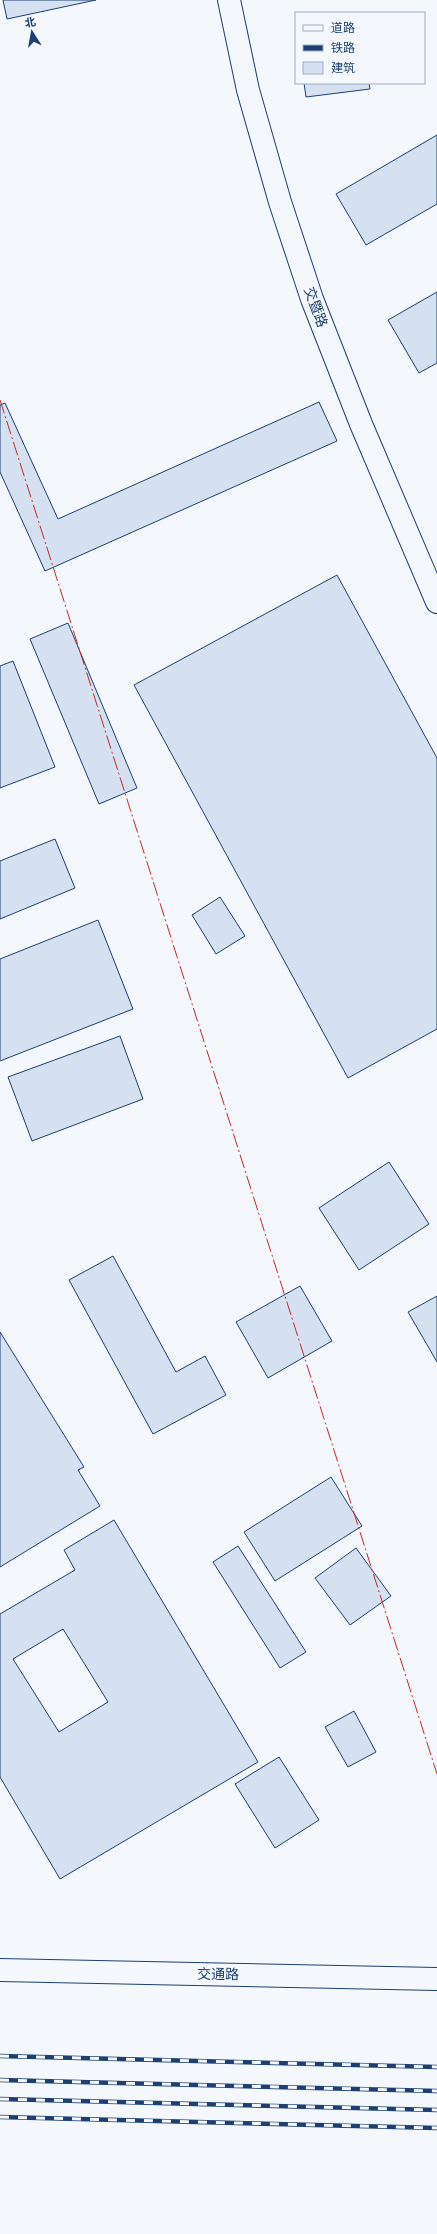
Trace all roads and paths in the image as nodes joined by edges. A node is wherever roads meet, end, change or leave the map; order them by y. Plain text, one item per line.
1 (229, 0) edge
2 (437, 602) edge
3 (0, 1970) edge
4 (437, 1979) edge

1 - 2 street, 交暨路
3 - 4 street, 交通路

